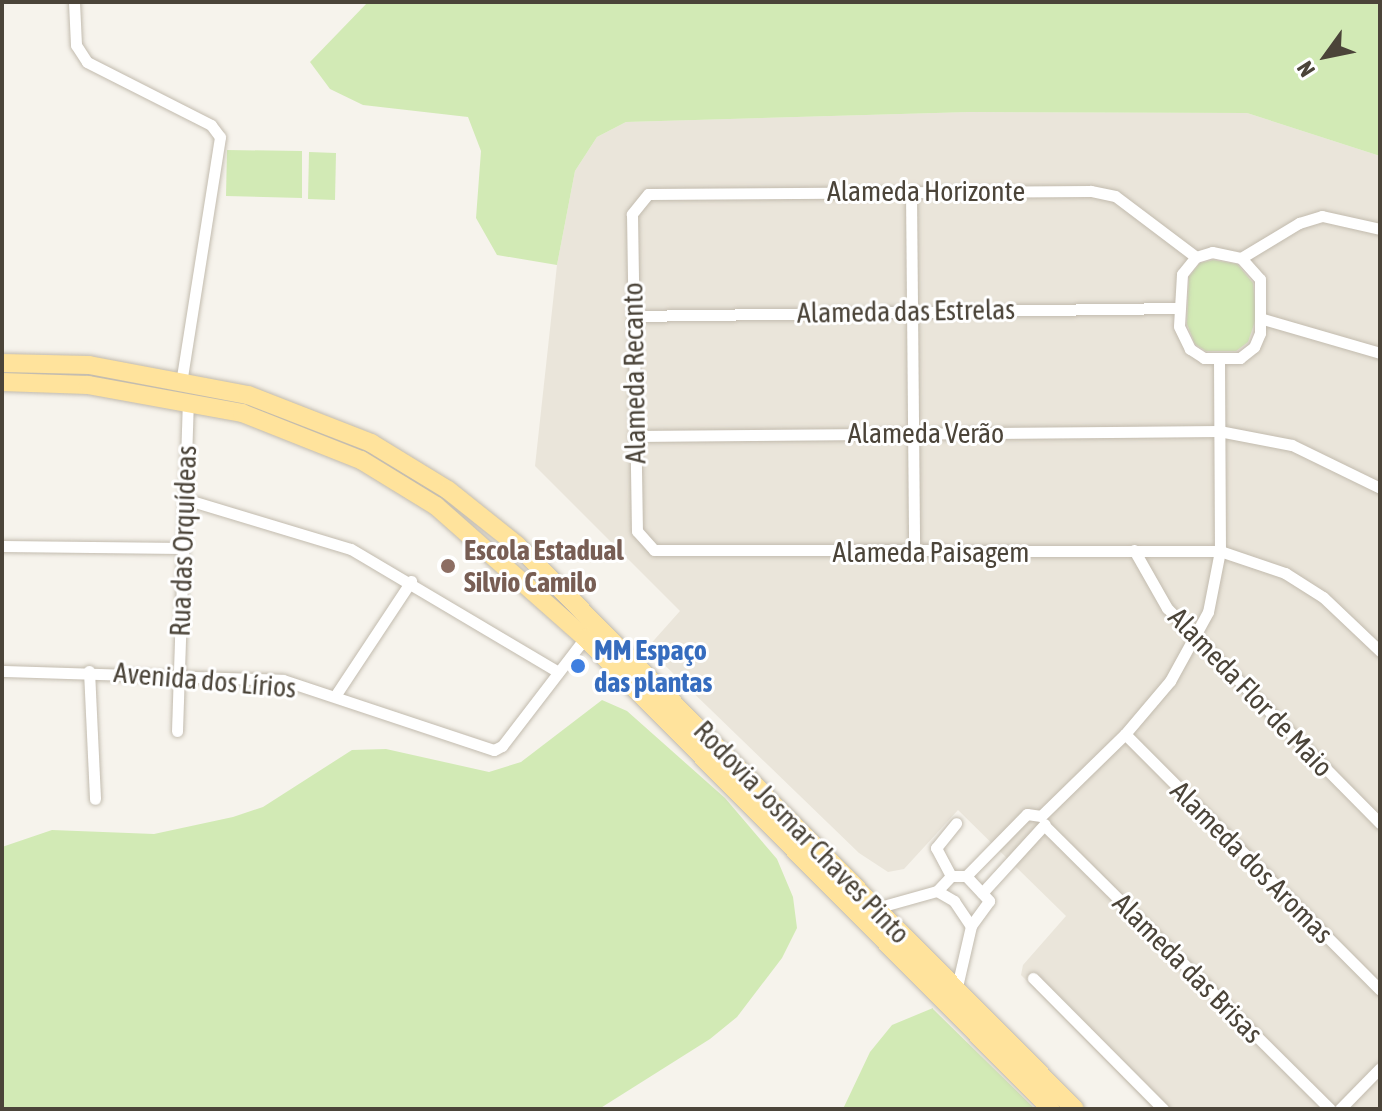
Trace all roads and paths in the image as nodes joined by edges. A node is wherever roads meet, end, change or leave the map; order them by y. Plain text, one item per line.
1 (74, 2) edge
2 (911, 191) junction
3 (638, 203) joint
4 (1380, 229) edge
5 (1196, 257) junction
6 (1241, 258) junction
7 (1178, 308) junction
8 (912, 310) junction
9 (633, 316) junction
10 (1263, 319) junction
11 (1380, 353) edge
12 (1219, 361) junction
13 (2, 363) edge
14 (182, 378) junction
15 (2, 382) edge
16 (188, 400) junction
17 (1219, 431) junction
18 (913, 433) junction
19 (634, 436) junction
20 (1380, 488) edge
21 (185, 499) junction
22 (644, 543) joint
23 (2, 546) edge
24 (182, 548) junction
25 (1134, 550) junction
26 (1220, 551) junction
27 (914, 554) junction
28 (411, 581) junction
29 (1194, 636) junction
30 (585, 638) junction
31 (1380, 651) edge
32 (2, 671) edge
33 (89, 671) junction
34 (558, 672) junction
35 (179, 674) junction
36 (659, 686) junction
37 (335, 696) junction
38 (646, 700) junction
39 (177, 731) dead end
40 (1125, 734) junction
41 (95, 799) dead end
42 (1044, 822) junction
43 (956, 823) dead end
44 (1380, 823) edge
45 (951, 876) junction
46 (966, 876) junction
47 (937, 891) junction
48 (982, 893) junction
49 (876, 908) junction
50 (971, 926) junction
51 (1033, 978) dead end
52 (1380, 990) edge
53 (956, 991) junction
54 (1380, 1068) edge
55 (1051, 1109) edge
56 (1075, 1109) edge
57 (1163, 1109) edge
58 (1330, 1109) edge
59 (1340, 1109) edge

1 - 14 street
2 - 3 street, Alameda Horizonte
2 - 5 street, Alameda Horizonte
2 - 8 street
3 - 9 street, Alameda Recanto
4 - 6 street
5 - 6 street
5 - 7 street
6 - 10 street
7 - 8 street, Alameda das Estrelas
7 - 12 street
8 - 9 street, Alameda das Estrelas
8 - 18 street
9 - 19 street, Alameda Recanto
10 - 11 street
10 - 12 street
12 - 17 street
13 - 14 main road, Rodovia Josmar Chaves Pinto
14 - 36 main road, Rodovia Josmar Chaves Pinto
15 - 16 main road, Rodovia Josmar Chaves Pinto
16 - 21 street, Rua das Orquídeas
16 - 30 main road, Rodovia Josmar Chaves Pinto
17 - 18 street, Alameda Verão
17 - 20 street, Alameda Verão
17 - 26 street
18 - 19 street, Alameda Verão
18 - 27 street
19 - 22 street, Alameda Recanto
21 - 24 street, Rua das Orquídeas
21 - 28 street
22 - 27 street, Alameda Paisagem
23 - 24 street
24 - 35 street, Rua das Orquídeas
25 - 26 street, Alameda Paisagem
25 - 27 street, Alameda Paisagem
25 - 29 street, Alameda Flor de Maio
26 - 29 street
26 - 31 street, Alameda Paisagem
28 - 34 street
28 - 37 street
29 - 40 street
29 - 44 street, Alameda Flor de Maio
30 - 34 street
30 - 38 main road, Rodovia Josmar Chaves Pinto
32 - 33 street, Avenida dos Lírios
33 - 35 street, Avenida dos Lírios
33 - 41 street
34 - 37 street, Avenida dos Lírios
35 - 37 street, Avenida dos Lírios
35 - 39 street, Rua das Orquídeas
36 - 38 main road
36 - 49 main road, Rodovia Josmar Chaves Pinto
38 - 55 main road, Rodovia Josmar Chaves Pinto
40 - 42 street
40 - 52 street, Alameda dos Aromas
42 - 46 street
42 - 48 street
42 - 58 street, Alameda das Brisas
43 - 45 street
45 - 46 street
45 - 47 street
46 - 48 street
47 - 49 street
47 - 50 street
48 - 50 street
49 - 53 main road, Rodovia Josmar Chaves Pinto
50 - 53 street
51 - 57 street
53 - 56 main road, Rodovia Josmar Chaves Pinto
54 - 59 street

